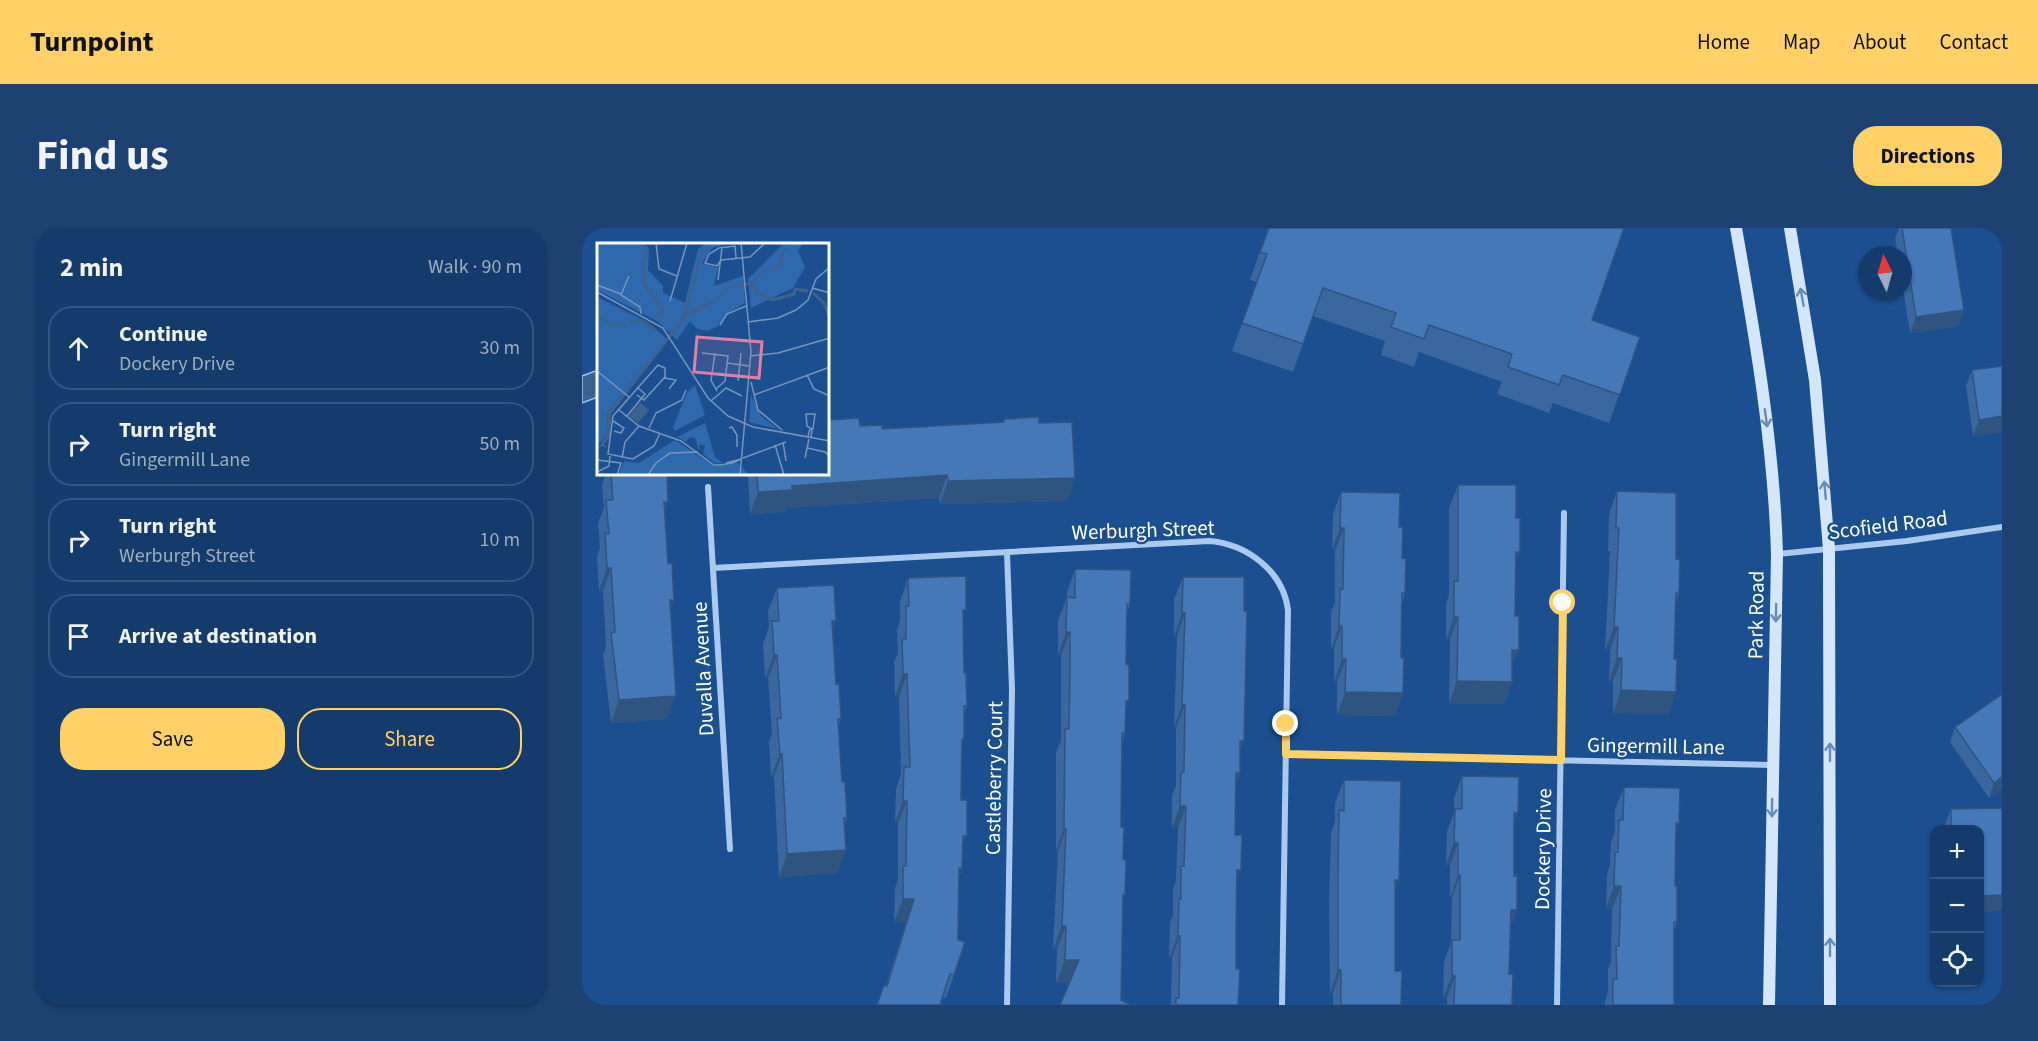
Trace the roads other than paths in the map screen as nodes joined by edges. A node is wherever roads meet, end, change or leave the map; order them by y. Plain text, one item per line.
1 (1736, 228) edge
2 (1790, 228) edge
3 (708, 487) dead end
4 (1564, 513) dead end
5 (2002, 527) edge
6 (1829, 549) junction
7 (1007, 553) junction
8 (1777, 554) junction
9 (713, 568) junction
10 (1286, 754) junction
11 (1561, 760) junction
12 (1773, 765) junction
13 (730, 849) dead end
14 (1007, 1005) edge
15 (1282, 1005) edge
16 (1557, 1005) edge
17 (1769, 1005) edge
18 (1830, 1005) edge

1 -> 8 main road, Park Road
6 -> 2 main road
3 - 9 street, Duvalla Avenue
4 - 11 street, Dockery Drive
5 - 6 street, Scofield Road
6 - 8 street, Scofield Road
18 -> 6 main road
7 - 9 street, Werburgh Street
7 - 10 street, Werburgh Street
7 - 14 street, Castleberry Court
8 -> 12 main road, Park Road
9 - 13 street, Duvalla Avenue
10 - 11 street, Gingermill Lane
10 - 15 street, Werburgh Street
11 - 12 street, Gingermill Lane
11 - 16 street, Dockery Drive
12 -> 17 main road, Park Road

